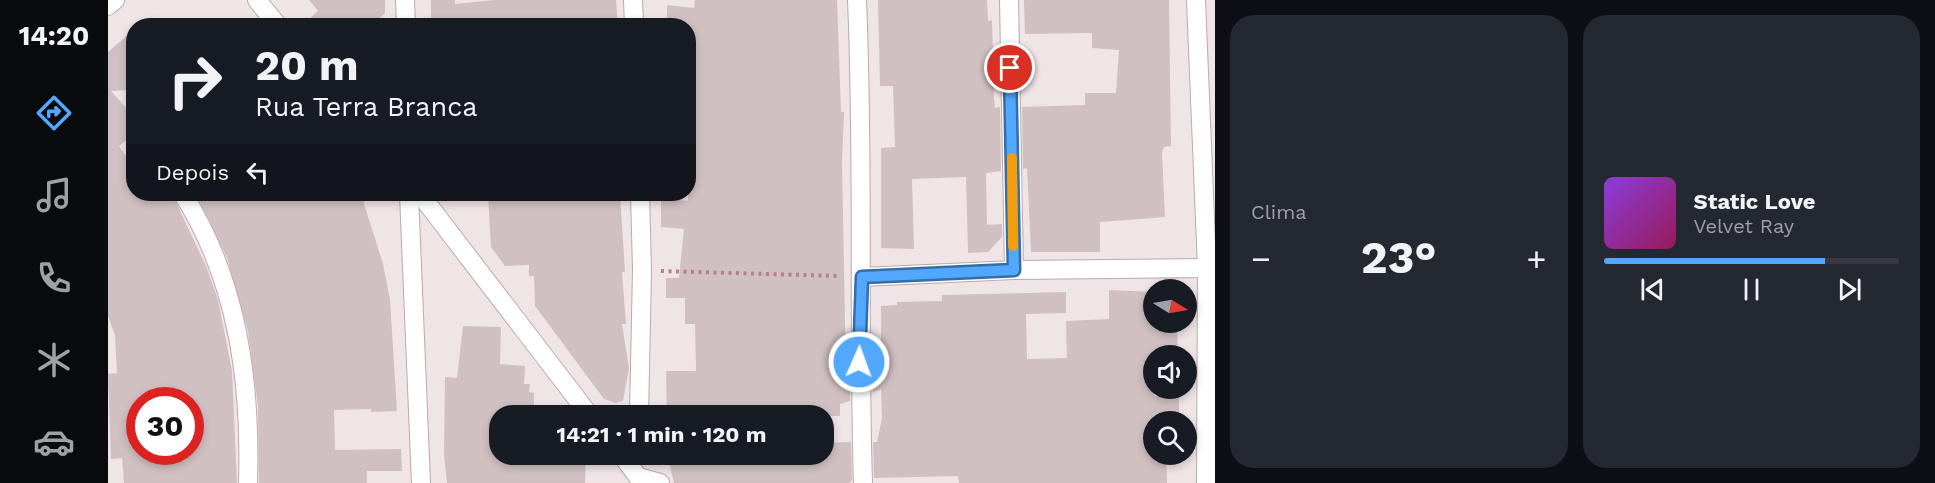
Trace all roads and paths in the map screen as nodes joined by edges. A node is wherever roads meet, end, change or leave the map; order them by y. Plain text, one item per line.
1 (115, 0) edge
2 (257, 0) edge
3 (405, 0) edge
4 (633, 0) edge
5 (857, 0) edge
6 (1009, 0) edge
7 (1196, 0) edge
8 (108, 6) edge
9 (272, 18) edge
10 (406, 18) edge
11 (634, 18) edge
12 (187, 201) edge
13 (409, 201) edge
14 (425, 201) edge
15 (640, 201) edge
16 (1207, 268) junction
17 (642, 270) junction
18 (1014, 270) junction
19 (862, 277) junction
20 (582, 405) edge
21 (639, 405) edge
22 (629, 465) edge
23 (638, 465) edge
24 (638, 477) junction
25 (248, 483) edge
26 (421, 483) edge
27 (660, 483) edge
28 (863, 483) edge
29 (1206, 483) edge

1 - 8 street
2 - 9 street
3 - 10 street
4 - 11 street
5 - 19 street
6 - 18 street
7 - 16 street
12 - 25 street
13 - 26 street
14 - 20 street
15 - 17 street
16 - 18 street
16 - 29 street
17 - 19 path
17 - 21 street
18 - 19 street
19 - 28 street
22 - 24 street
23 - 24 street
24 - 27 street

